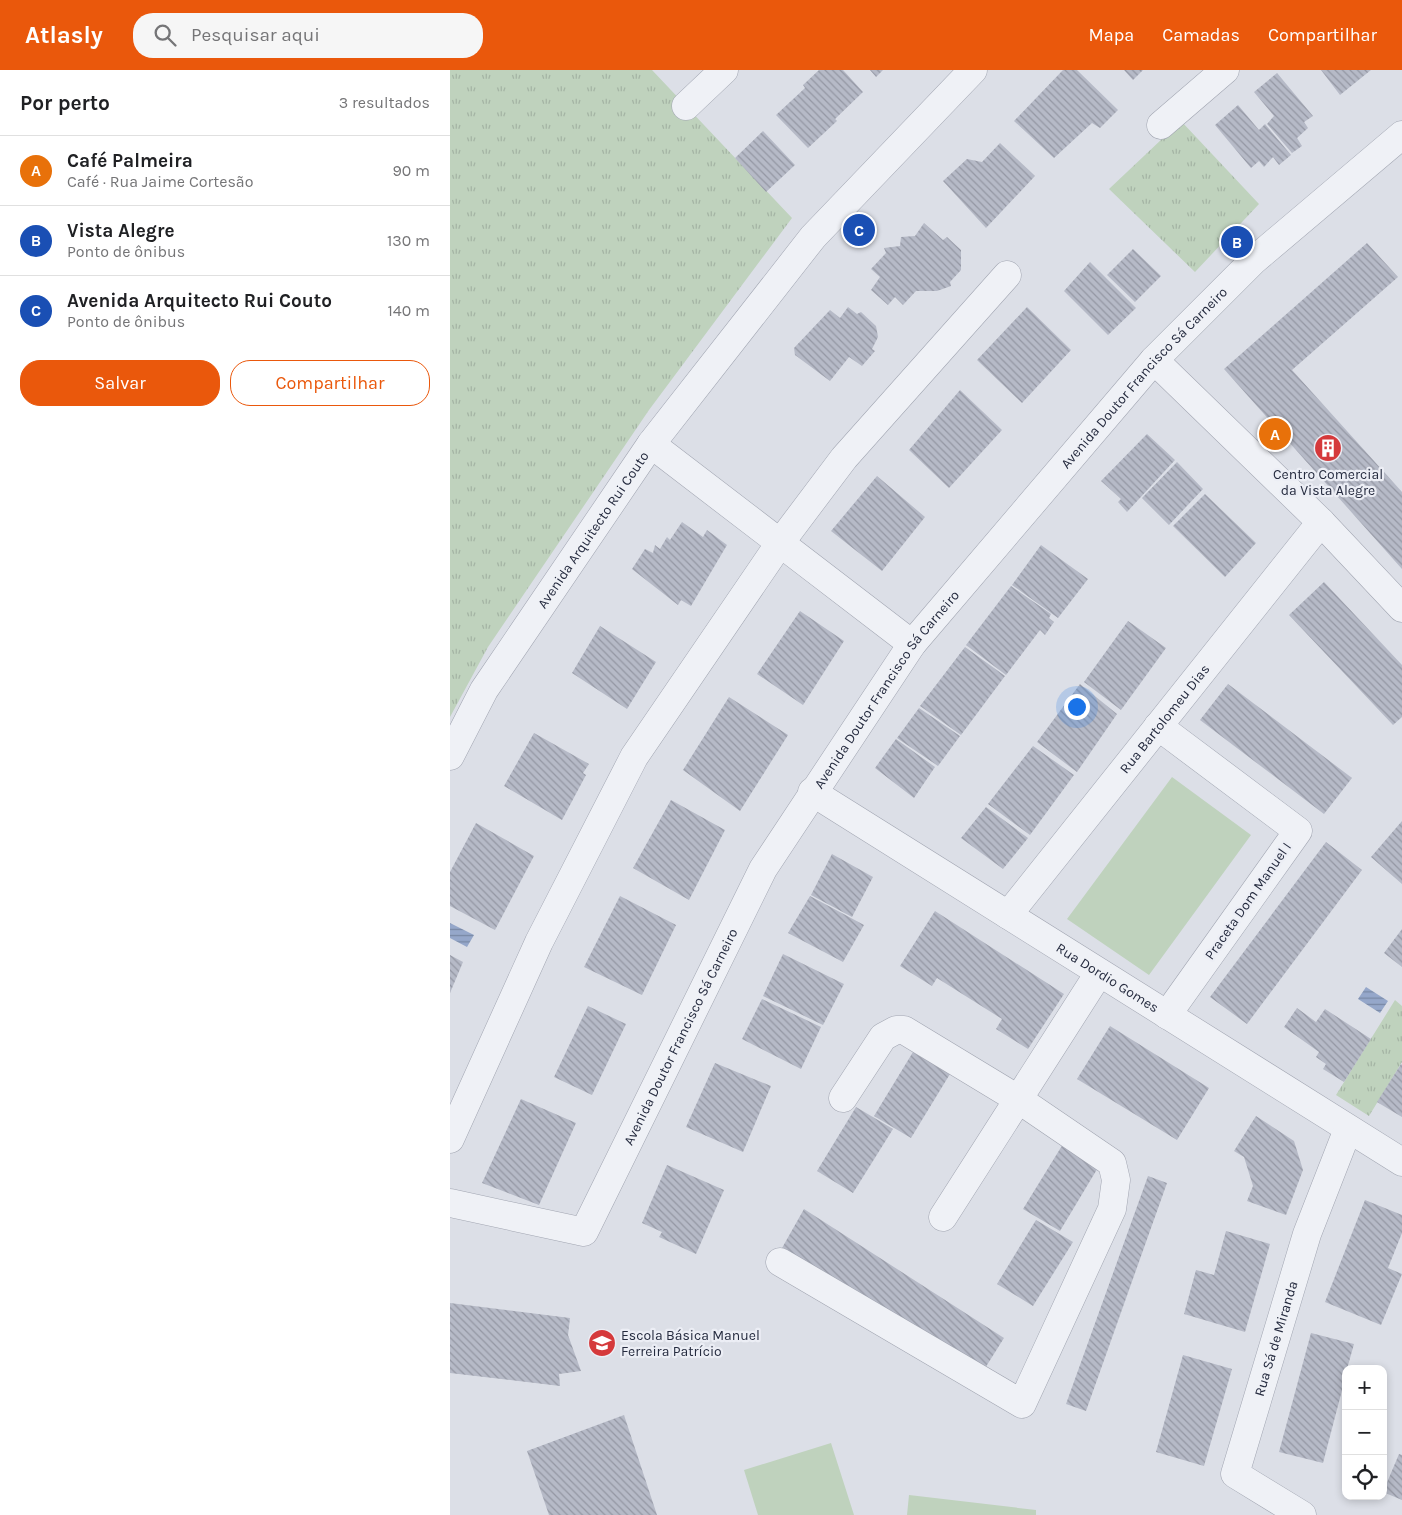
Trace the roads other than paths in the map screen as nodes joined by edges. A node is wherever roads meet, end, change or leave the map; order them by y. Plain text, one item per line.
1 (724, 70) edge
2 (974, 70) edge
3 (1225, 70) edge
4 (686, 106) dead end
5 (1161, 125) dead end
6 (1402, 136) edge
7 (1008, 274) dead end
8 (1154, 360) junction
9 (651, 444) junction
10 (1321, 522) junction
11 (780, 543) junction
12 (1402, 608) edge
13 (912, 644) junction
14 (1158, 726) junction
15 (450, 756) edge
16 (812, 792) junction
17 (1008, 915) junction
18 (1099, 972) junction
19 (1167, 1015) junction
20 (843, 1098) dead end
21 (1018, 1100) junction
22 (1348, 1130) junction
23 (450, 1139) edge
24 (1402, 1162) edge
25 (450, 1203) edge
26 (943, 1218) dead end
27 (780, 1262) dead end
28 (1302, 1515) edge

1 - 4 street
2 - 9 street, Avenida Arquitecto Rui Couto
3 - 5 street
6 - 8 street, Avenida Doutor Francisco Sá Carneiro
7 - 11 street
8 - 10 street
8 - 13 street, Avenida Doutor Francisco Sá Carneiro
9 - 11 street
9 - 15 street, Avenida Arquitecto Rui Couto
10 - 12 street
10 - 14 street, Rua Bartolomeu Dias
11 - 13 street
11 - 23 street
13 - 16 street, Avenida Doutor Francisco Sá Carneiro
14 - 17 street, Rua Bartolomeu Dias
14 - 19 street, Praceta Dom Manuel I
16 - 17 street, Rua Dordio Gomes
16 - 25 street, Avenida Doutor Francisco Sá Carneiro
17 - 18 street, Rua Dordio Gomes
18 - 19 street, Rua Dordio Gomes
18 - 21 street
19 - 22 street, Rua Dordio Gomes
20 - 21 street
21 - 26 street
21 - 27 street
22 - 24 street, Rua Dordio Gomes
22 - 28 street, Rua Sá de Miranda

